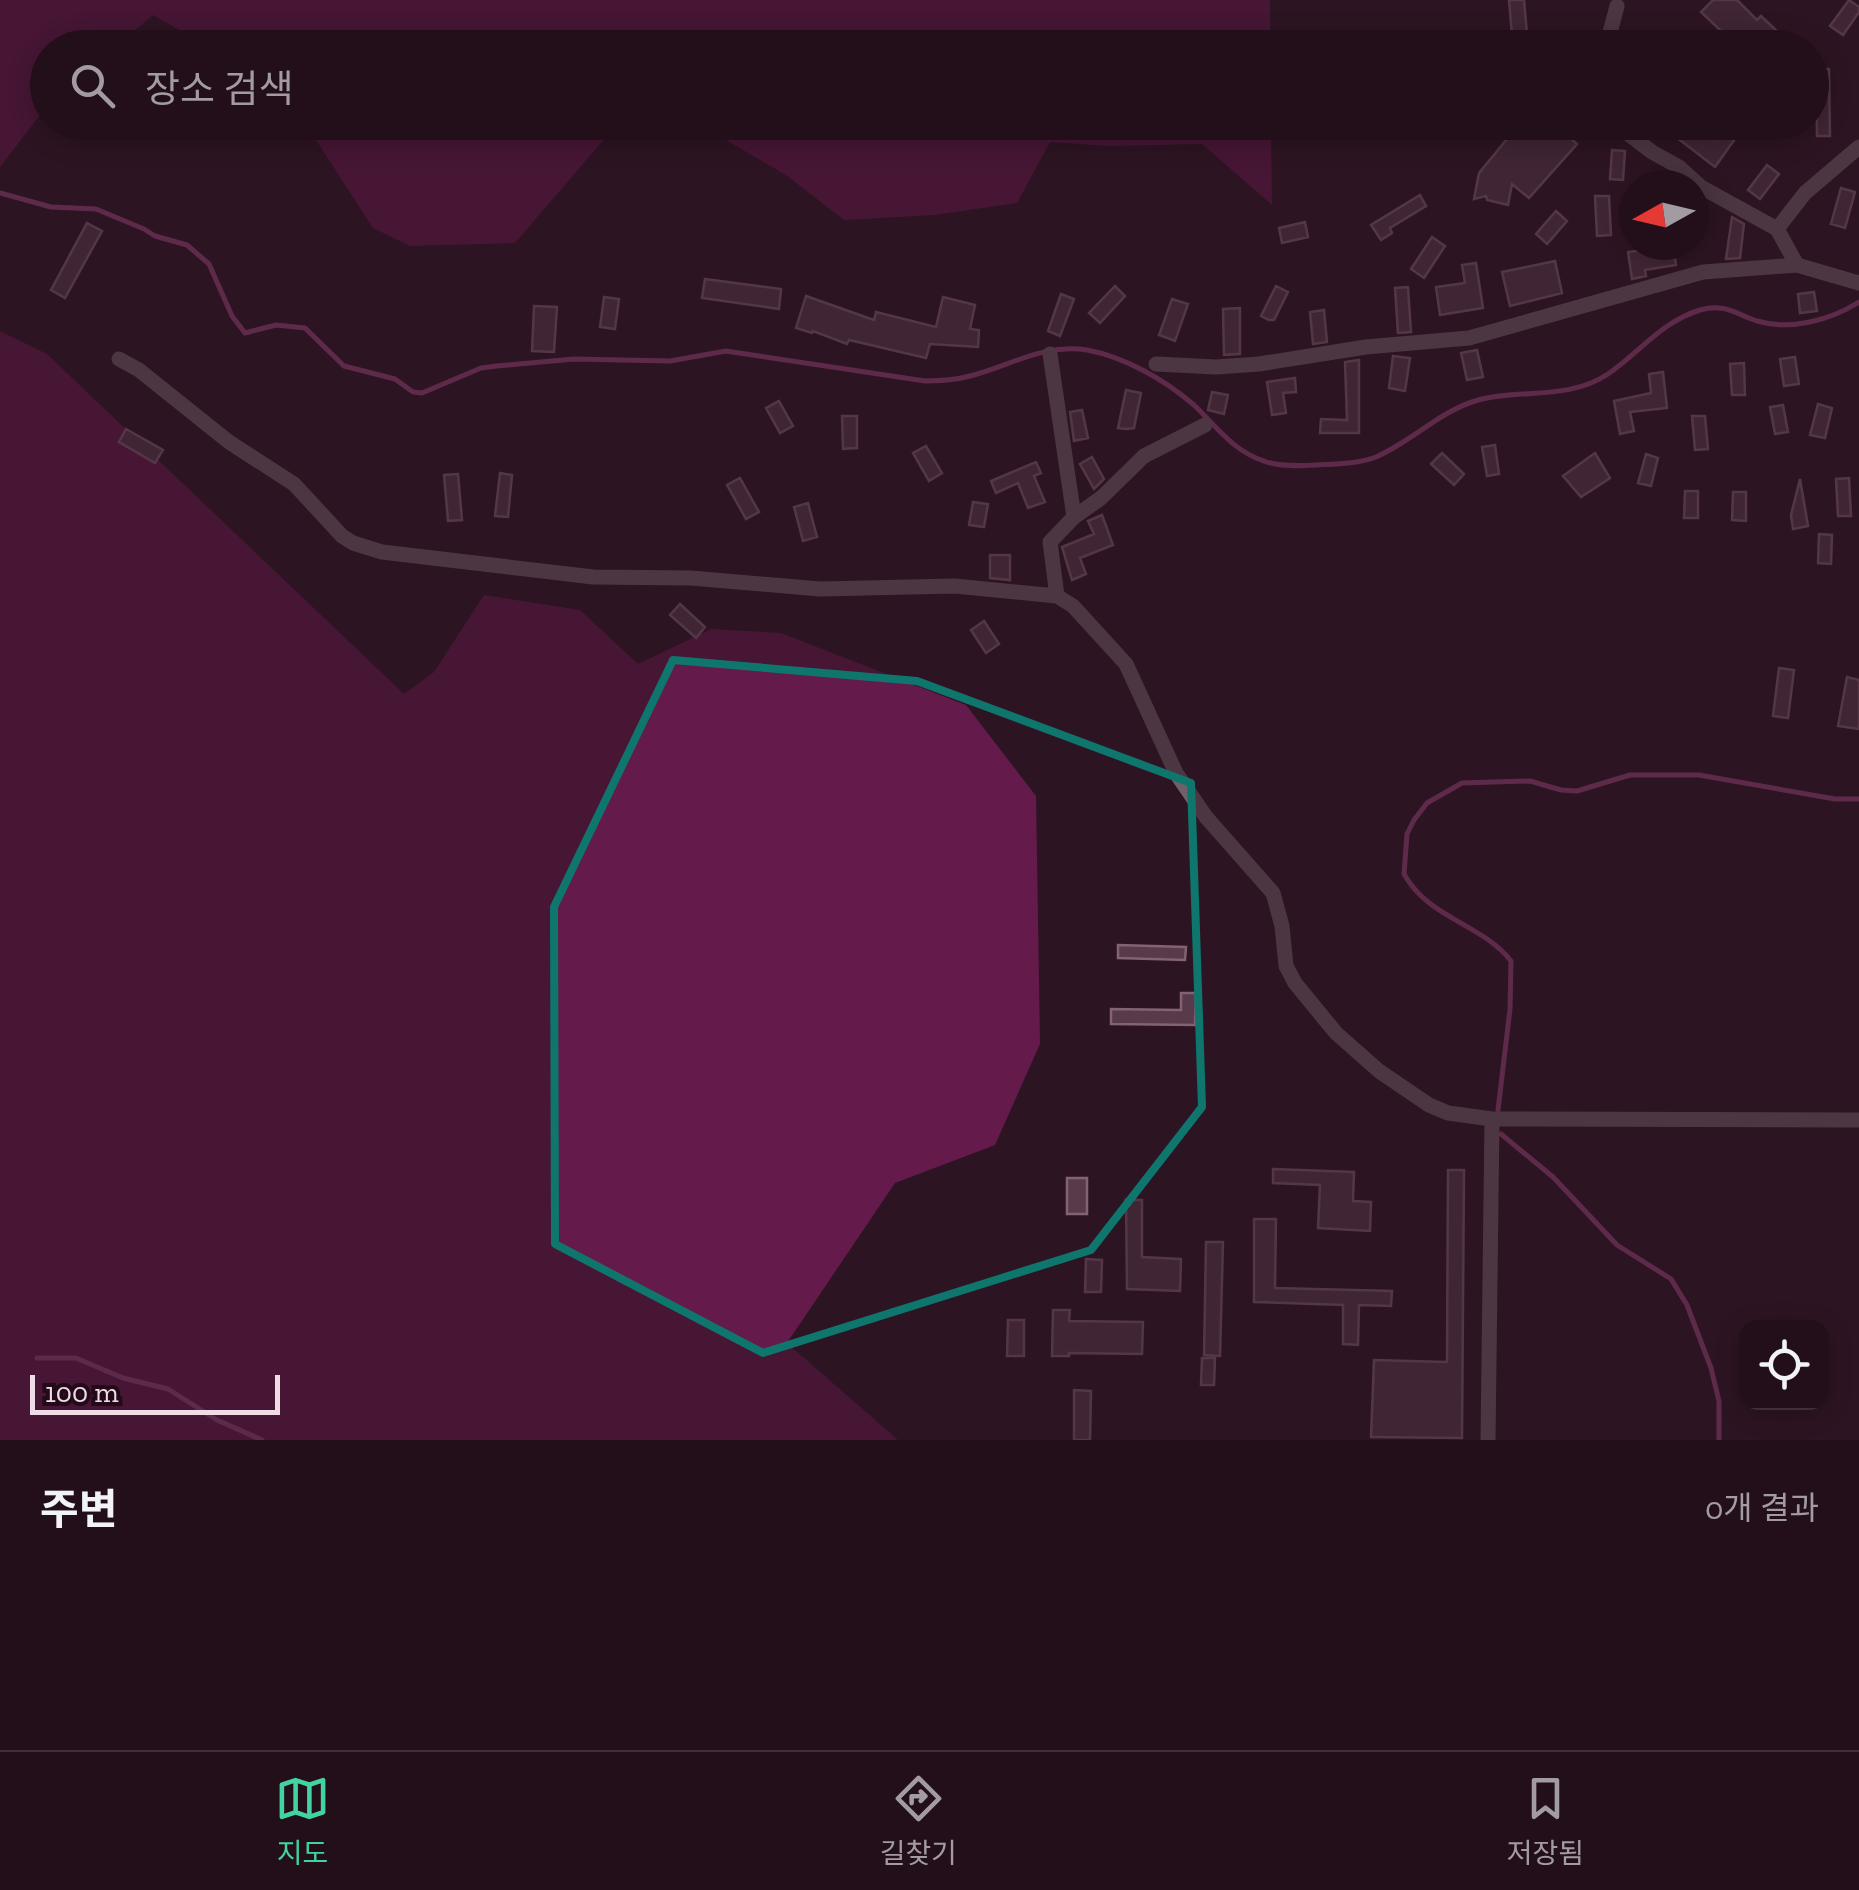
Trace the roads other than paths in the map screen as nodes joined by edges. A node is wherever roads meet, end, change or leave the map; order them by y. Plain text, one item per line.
1 (1617, 6) dead end
2 (1611, 30) edge
3 (1637, 140) edge
4 (1859, 146) edge
5 (1777, 229) junction
6 (1797, 266) junction
7 (1859, 282) edge
8 (1050, 354) dead end
9 (119, 359) dead end
10 (1156, 364) dead end
11 (1205, 425) dead end
12 (1074, 517) junction
13 (1057, 596) junction
14 (1492, 1119) junction
15 (1859, 1120) edge
16 (1488, 1440) edge

1 - 2 street
3 - 5 street
4 - 5 street
5 - 6 street
6 - 7 street
6 - 10 street
8 - 12 street
9 - 13 street
11 - 12 street
12 - 13 street
13 - 14 street
14 - 15 street
14 - 16 street

